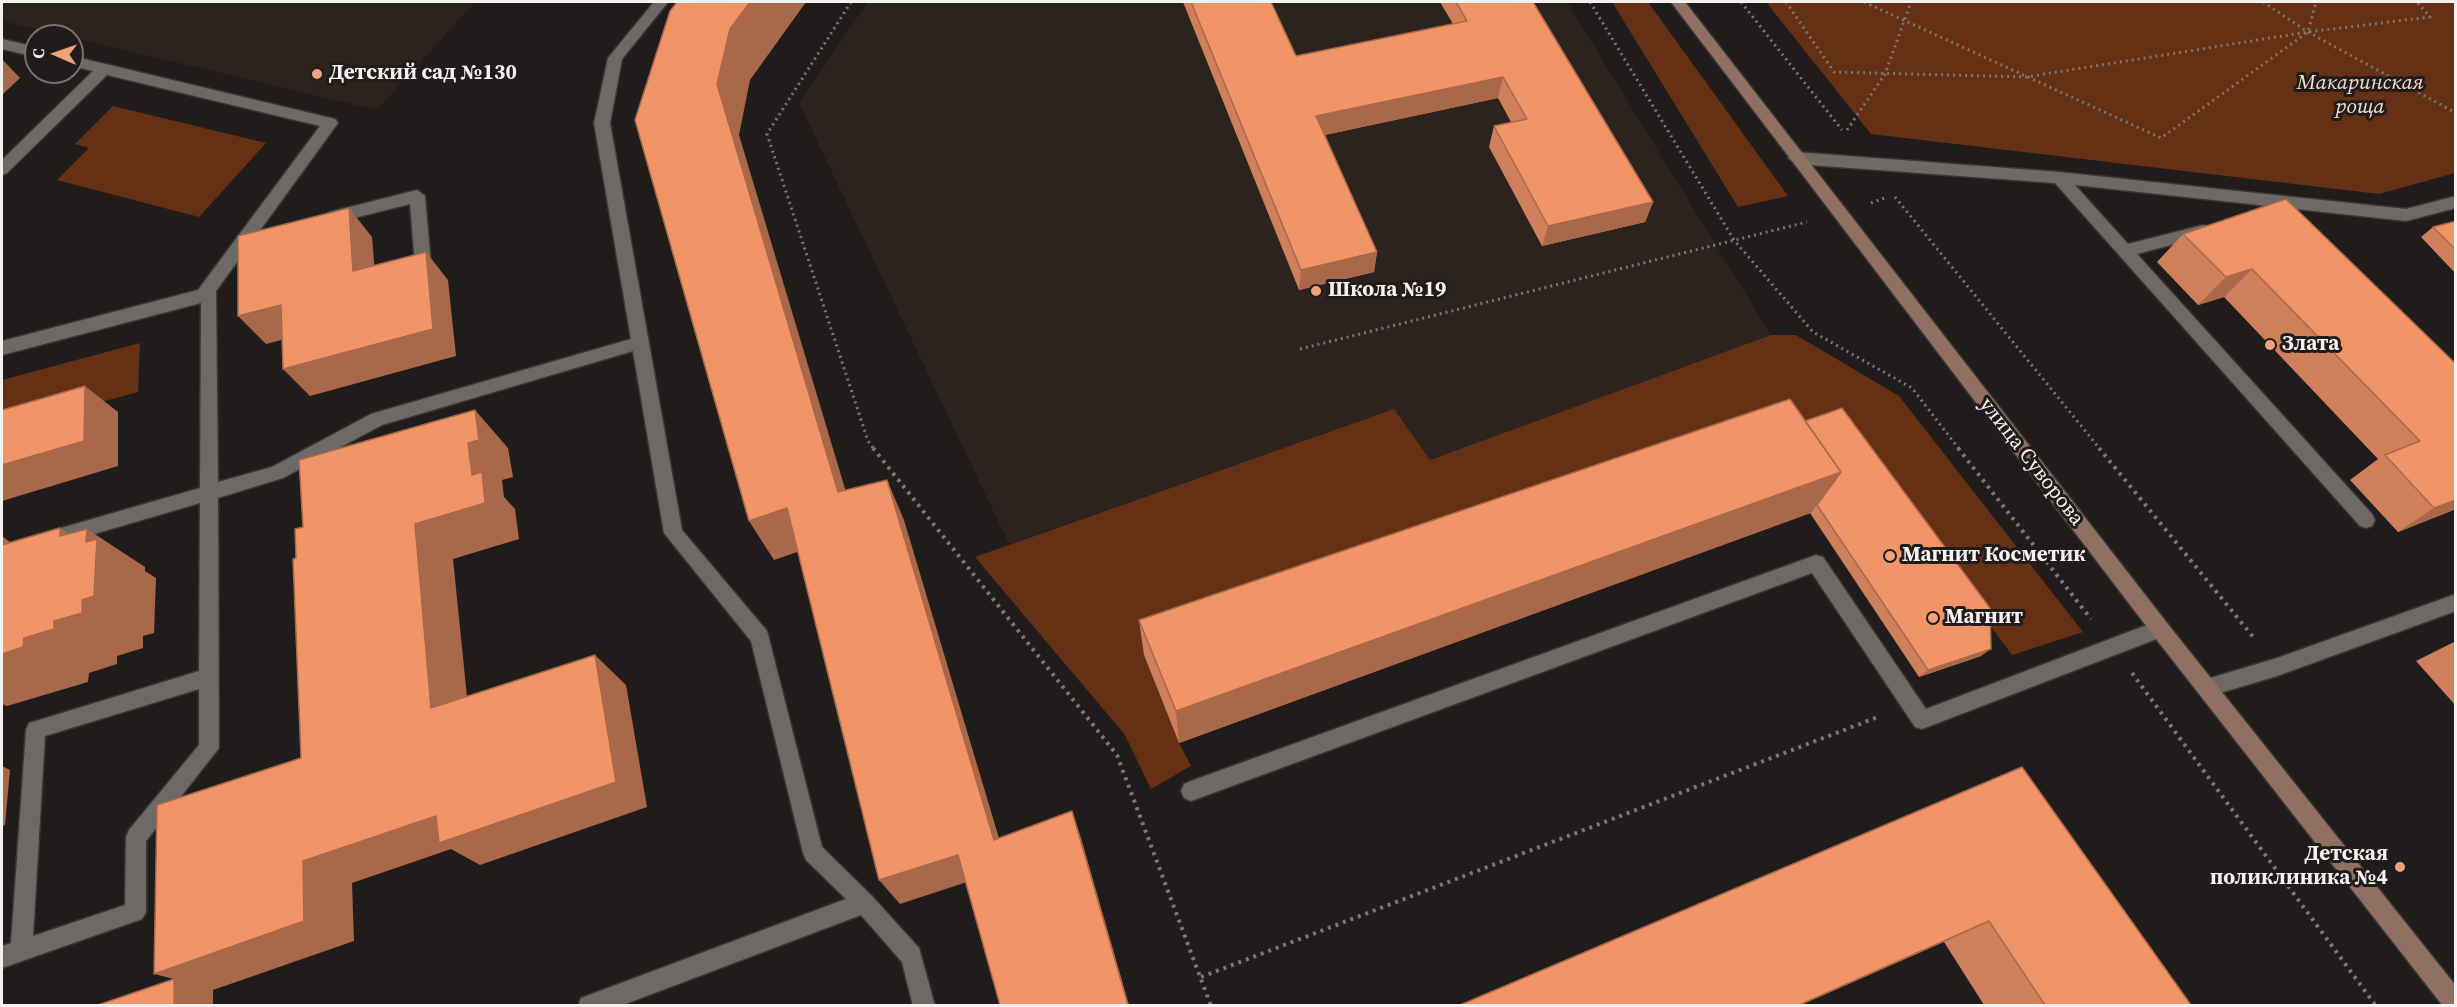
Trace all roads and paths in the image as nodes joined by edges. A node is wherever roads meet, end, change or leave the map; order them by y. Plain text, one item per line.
1 (661, 2) edge
2 (851, 2) edge
3 (1590, 2) edge
4 (1678, 2) edge
5 (1741, 2) edge
6 (1786, 2) edge
7 (1864, 2) edge
8 (1911, 2) edge
9 (2263, 2) edge
10 (2316, 2) edge
11 (2417, 2) edge
12 (1905, 22) junction
13 (2308, 32) junction
14 (2, 44) edge
15 (24, 49) edge
16 (84, 64) edge
17 (104, 69) junction
18 (1885, 74) junction
19 (2026, 77) junction
20 (2456, 112) edge
21 (1796, 158) junction
22 (2, 169) edge
23 (2059, 178) junction
24 (2456, 202) edge
25 (1839, 214) junction
26 (313, 222) edge
27 (2216, 228) edge
28 (267, 234) edge
29 (244, 239) junction
30 (1734, 240) junction
31 (2124, 250) junction
32 (423, 265) edge
33 (204, 295) junction
34 (639, 343) junction
35 (2, 348) edge
36 (1300, 349) dead end
37 (209, 493) junction
38 (2366, 520) dead end
39 (2, 553) edge
40 (2456, 602) edge
41 (2160, 629) junction
42 (2112, 646) junction
43 (2277, 667) junction
44 (209, 677) junction
45 (2207, 688) junction
46 (1911, 704) junction
47 (1191, 791) dead end
48 (865, 903) junction
49 (11, 953) edge
50 (1201, 977) junction
51 (2456, 1004) edge
52 (589, 1005) edge
53 (924, 1005) edge
54 (1211, 1005) edge
55 (2376, 1005) edge

1 - 34 lane
2 - 50 path
3 - 30 path
4 - 21 main road, улица Суворова
5 - 18 path
6 - 18 path
7 - 12 path
8 - 12 path
9 - 13 path
10 - 13 path
11 - 13 path
12 - 18 path
12 - 19 path
13 - 19 path
13 - 19 path
13 - 20 path
14 - 15 lane
16 - 17 lane
17 - 22 lane
17 - 29 lane
18 - 19 path
21 - 23 lane
21 - 25 main road, улица Суворова
23 - 24 lane
23 - 31 lane
25 - 30 path
25 - 41 main road, улица Суворова
25 - 43 path
26 - 32 lane
27 - 31 lane
28 - 29 lane
29 - 33 lane
30 - 36 path
30 - 42 path
31 - 38 lane
33 - 35 lane
33 - 37 lane
34 - 37 lane
34 - 48 lane
37 - 39 lane
37 - 44 lane
40 - 43 lane
41 - 42 lane
41 - 45 main road, улица Суворова
42 - 46 lane
42 - 55 path
43 - 45 lane
44 - 49 lane
44 - 49 lane
45 - 51 main road, улица Суворова
46 - 47 lane
46 - 50 path
48 - 52 lane
48 - 53 lane
50 - 54 path

